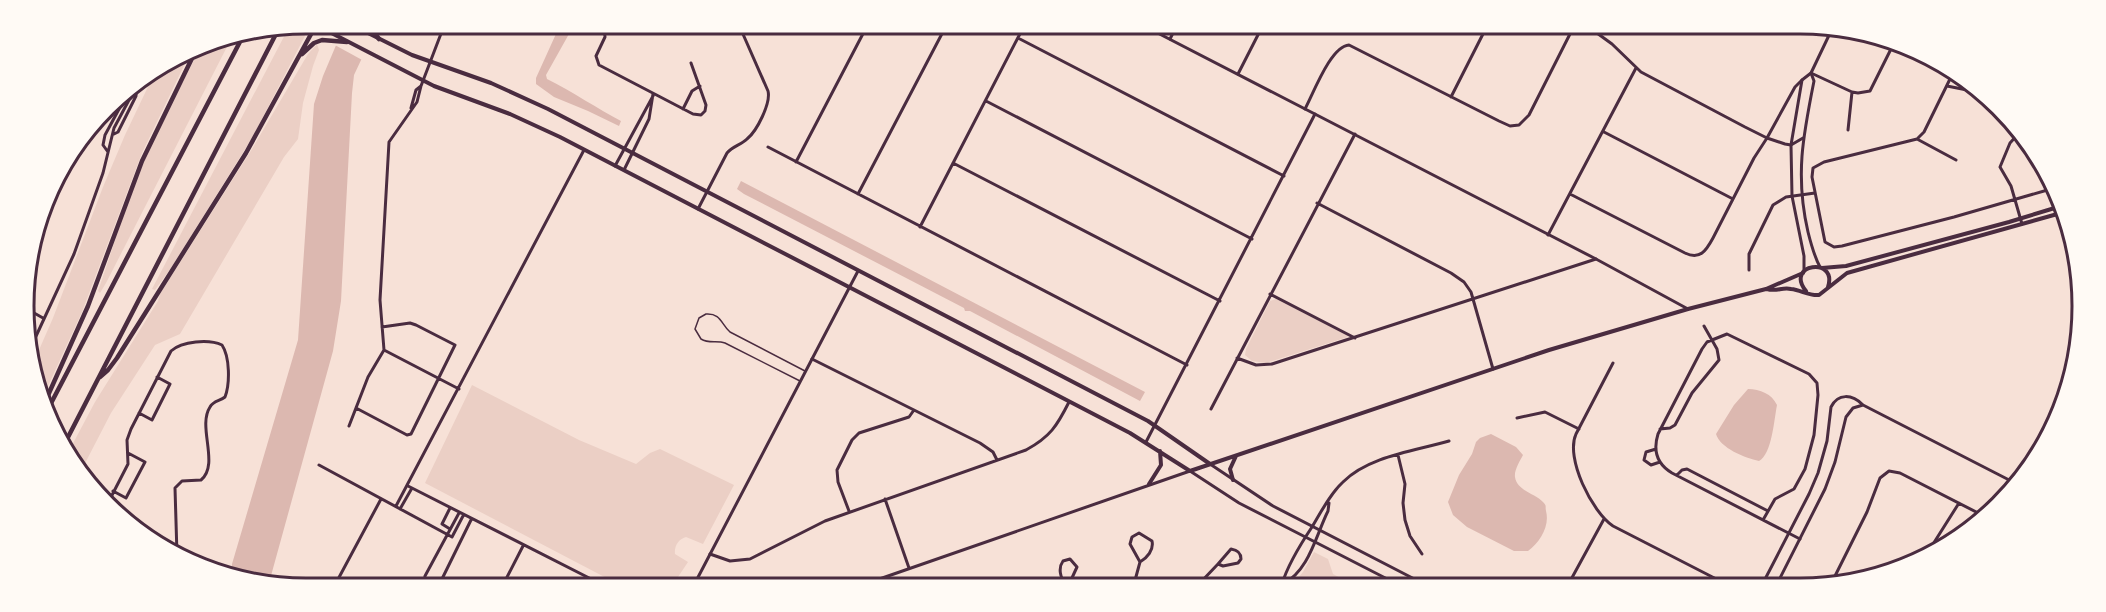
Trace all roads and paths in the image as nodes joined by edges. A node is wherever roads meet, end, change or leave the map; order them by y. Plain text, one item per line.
1 (310, 34) edge
2 (330, 34) edge
3 (369, 34) edge
4 (375, 34) edge
5 (441, 34) edge
6 (605, 34) edge
7 (743, 34) edge
8 (863, 34) edge
9 (942, 34) edge
10 (1020, 34) edge
11 (1160, 34) edge
12 (1172, 34) edge
13 (1258, 34) edge
14 (1483, 34) edge
15 (1570, 34) edge
16 (1598, 34) edge
17 (1829, 36) edge
18 (275, 37) edge
19 (334, 37) junction
20 (1018, 38) junction
21 (379, 39) junction
22 (1170, 39) junction
23 (348, 42) joint
24 (239, 43) edge
25 (1890, 50) edge
26 (300, 55) junction
27 (191, 60) edge
28 (431, 62) junction
29 (692, 63) dead end
30 (1636, 69) junction
31 (1811, 73) junction
32 (1238, 74) junction
33 (1802, 80) junction
34 (1950, 80) edge
35 (423, 81) junction
36 (700, 86) junction
37 (1947, 86) junction
38 (1963, 89) edge
39 (1852, 92) junction
40 (653, 94) junction
41 (135, 95) edge
42 (1451, 97) junction
43 (129, 100) edge
44 (986, 101) junction
45 (683, 109) junction
46 (1305, 109) junction
47 (119, 110) edge
48 (1315, 114) junction
49 (640, 120) junction
50 (647, 124) junction
51 (1848, 130) dead end
52 (1603, 132) junction
53 (114, 134) junction
54 (1355, 134) junction
55 (1767, 138) junction
56 (1803, 138) junction
57 (1917, 139) junction
58 (2014, 139) edge
59 (1791, 145) junction
60 (768, 147) dead end
61 (584, 149) junction
62 (624, 149) junction
63 (108, 152) junction
64 (633, 153) junction
65 (1956, 160) dead end
66 (796, 162) junction
67 (953, 163) junction
68 (615, 166) junction
69 (624, 170) junction
70 (1284, 176) junction
71 (2046, 190) edge
72 (707, 192) junction
73 (1815, 193) junction
74 (858, 194) junction
75 (1570, 194) junction
76 (1801, 195) junction
77 (1792, 196) junction
78 (1733, 199) junction
79 (2015, 199) junction
80 (1317, 203) junction
81 (2053, 208) edge
82 (698, 209) junction
83 (2055, 215) edge
84 (2020, 219) junction
85 (2022, 224) junction
86 (920, 226) junction
87 (1548, 235) junction
88 (1252, 239) junction
89 (1596, 259) junction
90 (1821, 268) junction
91 (1749, 270) dead end
92 (858, 271) junction
93 (1803, 272) junction
94 (849, 288) junction
95 (1828, 288) junction
96 (1766, 289) junction
97 (1270, 294) junction
98 (1808, 294) junction
99 (1473, 300) junction
100 (1220, 301) junction
101 (1688, 309) junction
102 (34, 313) edge
103 (43, 318) junction
104 (1704, 326) dead end
105 (382, 327) junction
106 (36, 333) edge
107 (1355, 338) junction
108 (1712, 340) junction
109 (384, 350) junction
110 (1237, 358) junction
111 (812, 359) junction
112 (1613, 363) dead end
113 (1187, 364) junction
114 (1493, 369) junction
115 (806, 371) junction
116 (157, 377) junction
117 (98, 378) junction
118 (439, 378) junction
119 (800, 382) junction
120 (459, 389) junction
121 (49, 393) edge
122 (52, 401) edge
123 (1069, 402) junction
124 (1863, 405) junction
125 (356, 408) junction
126 (1211, 409) dead end
127 (914, 410) junction
128 (139, 412) junction
129 (1517, 418) dead end
130 (1155, 425) junction
131 (349, 426) dead end
132 (1579, 429) junction
133 (1660, 429) junction
134 (68, 437) edge
135 (1449, 441) dead end
136 (1146, 442) junction
137 (1656, 449) junction
138 (1160, 450) junction
139 (128, 453) junction
140 (1237, 455) junction
141 (1398, 455) junction
142 (997, 460) junction
143 (1660, 462) junction
144 (1210, 464) junction
145 (319, 465) dead end
146 (1190, 471) junction
147 (1677, 475) junction
148 (1233, 480) junction
149 (2008, 480) edge
150 (1149, 484) junction
151 (410, 487) junction
152 (114, 491) junction
153 (112, 496) edge
154 (381, 499) junction
155 (885, 499) junction
156 (1329, 501) junction
157 (1959, 503) junction
158 (398, 508) junction
159 (450, 508) junction
160 (1768, 511) junction
161 (850, 512) junction
162 (1976, 512) edge
163 (459, 513) junction
164 (464, 515) junction
165 (471, 519) junction
166 (1604, 519) junction
167 (1763, 520) junction
168 (1312, 526) junction
169 (450, 529) junction
170 (1319, 530) junction
171 (1789, 533) junction
172 (448, 534) junction
173 (1305, 537) junction
174 (1800, 539) junction
175 (1315, 542) junction
176 (1934, 542) edge
177 (176, 545) edge
178 (523, 546) junction
179 (710, 554) junction
180 (1422, 554) dead end
181 (1140, 562) junction
182 (1218, 564) junction
183 (909, 568) junction
184 (1836, 575) edge
185 (1712, 577) edge
186 (339, 578) edge
187 (425, 578) edge
188 (442, 578) edge
189 (507, 578) edge
190 (589, 578) edge
191 (698, 578) edge
192 (882, 578) edge
193 (1062, 578) edge
194 (1072, 578) edge
195 (1136, 578) edge
196 (1205, 578) edge
197 (1284, 578) edge
198 (1291, 578) edge
199 (1385, 578) edge
200 (1412, 578) edge
201 (1572, 578) edge
202 (1766, 578) edge
203 (1780, 578) edge

1 - 26 main road
2 - 19 main road
3 - 21 main road
4 - 21 main road
5 - 28 street
6 - 40 street
7 - 72 street
8 - 66 street
9 - 74 street
10 - 20 street
11 - 22 street
12 - 22 street
13 - 32 street
14 - 42 street
15 - 42 street
16 - 30 street
17 - 31 street
18 - 117 main road
19 - 23 main road
19 - 26 main road
20 - 44 street
20 - 70 street
21 - 28 main road
22 - 32 street
23 - 35 main road
24 - 122 main road
25 - 39 street
26 - 117 main road
27 - 121 main road
28 - 35 street
28 - 62 main road
29 - 36 street
30 - 52 street
30 - 55 street
31 - 33 street
31 - 39 street
31 - 56 street
32 - 46 street
33 - 55 street
33 - 59 street
34 - 37 street
35 - 61 main road
35 - 105 street
36 - 45 street
36 - 45 street
37 - 38 street
37 - 57 street
39 - 51 street
40 - 45 street
40 - 49 street
40 - 50 street
41 - 53 street
42 - 46 street
43 - 53 street
44 - 67 street
44 - 88 street
46 - 48 street
47 - 63 street
48 - 54 street
48 - 70 street
49 - 50 street
49 - 62 street
50 - 64 street
52 - 75 street
52 - 78 street
53 - 63 street
54 - 80 street
54 - 87 street
55 - 59 street
55 - 78 street
56 - 59 street
56 - 76 street
57 - 65 street
57 - 73 street
58 - 79 street
59 - 77 street
60 - 66 street
61 - 68 main road
61 - 120 street
62 - 64 main road
62 - 68 street
63 - 103 street
64 - 69 street
64 - 72 main road
66 - 74 street
67 - 86 street
67 - 100 street
68 - 69 main road
69 - 82 main road
70 - 88 street
71 - 79 street
72 - 82 street
72 - 92 main road
73 - 76 street
73 - 79 street
74 - 86 street
75 - 78 street
75 - 87 street
76 - 77 street
76 - 90 street
77 - 91 street
77 - 93 street
79 - 84 street
80 - 97 street
80 - 99 street
81 - 84 main road
82 - 94 main road
83 - 85 main road
84 - 85 street
84 - 90 main road
85 - 95 main road
86 - 113 street
87 - 89 street
88 - 100 street
89 - 99 street
89 - 101 street
90 - 93 main road
90 - 95 main road
92 - 94 street
92 - 130 main road
93 - 96 main road
93 - 98 main road
94 - 111 street
94 - 123 main road
95 - 98 main road
96 - 98 main road
96 - 101 main road
97 - 107 street
97 - 110 street
99 - 107 street
99 - 114 street
100 - 113 street
101 - 114 main road
102 - 103 street
103 - 106 street
104 - 108 street
105 - 109 street
105 - 118 street
107 - 110 street
108 - 133 street
108 - 133 street
108 - 160 street
109 - 118 street
109 - 125 street
110 - 126 street
111 - 115 street
111 - 127 street
112 - 132 street
113 - 130 street
114 - 140 main road
115 - 119 street
115 - 119 lane
116 - 128 street
116 - 128 street
116 - 177 street
117 - 134 main road
118 - 120 street
118 - 125 street
119 - 179 street
120 - 151 street
123 - 136 main road
123 - 142 street
124 - 149 street
124 - 171 street
124 - 174 street
125 - 131 street
127 - 142 street
127 - 161 street
128 - 139 street
129 - 132 street
130 - 136 street
130 - 144 main road
132 - 166 street
133 - 137 street
135 - 141 street
136 - 138 main road
137 - 143 street
137 - 143 street
138 - 146 main road
138 - 150 main road
139 - 152 street
139 - 152 street
140 - 144 main road
140 - 148 main road
141 - 156 street
141 - 180 street
142 - 155 street
143 - 147 street
144 - 146 main road
144 - 148 street
145 - 154 street
146 - 150 street
146 - 173 street
147 - 160 street
147 - 167 street
148 - 168 street
150 - 183 street
151 - 158 street
151 - 159 street
152 - 153 street
154 - 158 street
154 - 186 street
155 - 161 street
155 - 183 street
156 - 168 street
156 - 170 street
157 - 162 street
157 - 176 street
157 - 184 street
158 - 172 street
159 - 163 street
159 - 169 street
160 - 167 street
161 - 179 street
163 - 164 street
163 - 169 street
164 - 165 street
164 - 172 street
165 - 178 street
165 - 188 street
166 - 185 street
166 - 201 street
167 - 171 street
168 - 170 street
168 - 173 street
169 - 172 street
170 - 175 street
170 - 200 street
171 - 174 street
171 - 202 street
172 - 187 street
173 - 175 street
173 - 197 street
174 - 203 street
175 - 198 street
175 - 199 street
178 - 189 street
178 - 190 street
179 - 191 street
181 - 181 street
181 - 195 street
182 - 182 street
182 - 196 street
183 - 192 street
193 - 194 street

